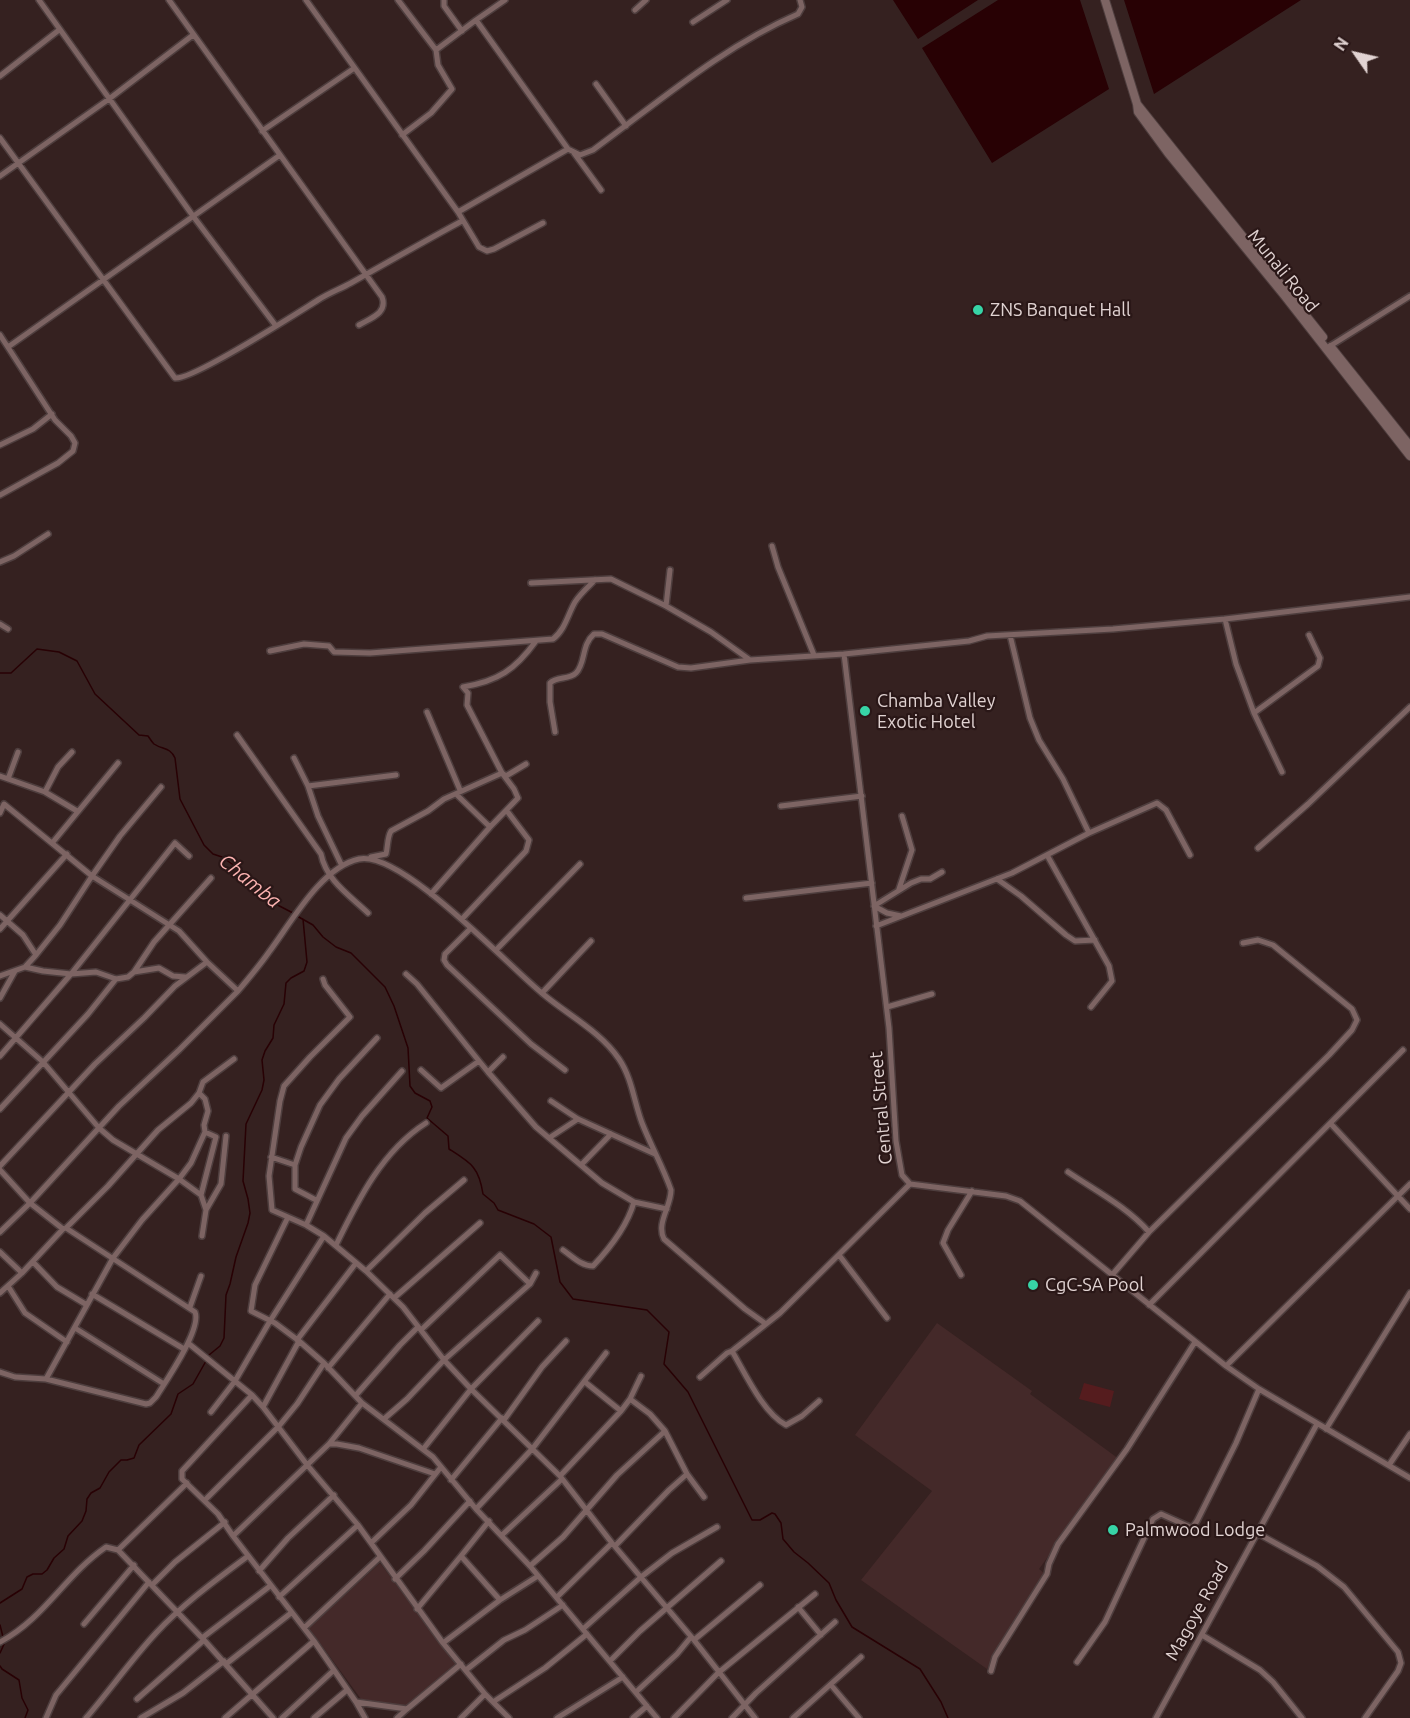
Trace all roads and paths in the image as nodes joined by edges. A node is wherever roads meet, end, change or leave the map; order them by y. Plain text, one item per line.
1 (39, 0) edge
2 (169, 0) edge
3 (316, 0) edge
4 (398, 0) edge
5 (444, 0) edge
6 (646, 0) edge
7 (727, 0) edge
8 (800, 0) edge
9 (1105, 0) edge
10 (500, 1) edge
11 (307, 2) edge
12 (635, 10) dead end
13 (476, 20) junction
14 (693, 22) dead end
15 (59, 30) junction
16 (462, 31) junction
17 (193, 35) junction
18 (436, 50) junction
19 (353, 69) junction
20 (0, 76) edge
21 (596, 84) dead end
22 (110, 99) junction
23 (626, 126) junction
24 (262, 131) junction
25 (402, 135) junction
26 (0, 138) edge
27 (571, 151) junction
28 (280, 155) junction
29 (18, 163) junction
30 (0, 176) edge
31 (601, 190) dead end
32 (458, 212) junction
33 (193, 216) junction
34 (462, 221) junction
35 (543, 223) dead end
36 (366, 273) junction
37 (102, 280) junction
38 (1410, 296) edge
39 (359, 325) dead end
40 (276, 326) junction
41 (0, 335) edge
42 (8, 347) junction
43 (1328, 347) junction
44 (52, 414) junction
45 (0, 445) edge
46 (1410, 446) edge
47 (1410, 456) edge
48 (0, 495) edge
49 (48, 534) dead end
50 (772, 546) dead end
51 (0, 562) edge
52 (670, 570) dead end
53 (595, 580) junction
54 (531, 583) dead end
55 (1410, 597) edge
56 (666, 606) junction
57 (1225, 619) junction
58 (0, 624) edge
59 (8, 629) dead end
60 (1010, 635) junction
61 (1309, 635) dead end
62 (536, 641) junction
63 (270, 651) dead end
64 (844, 654) junction
65 (814, 656) junction
66 (750, 660) junction
67 (1410, 707) edge
68 (427, 712) dead end
69 (1254, 713) junction
70 (555, 732) dead end
71 (237, 735) dead end
72 (18, 752) dead end
73 (72, 752) dead end
74 (294, 758) dead end
75 (118, 764) dead end
76 (526, 764) dead end
77 (1282, 772) dead end
78 (502, 773) junction
79 (396, 775) dead end
80 (0, 776) edge
81 (8, 779) junction
82 (308, 786) junction
83 (161, 787) dead end
84 (45, 792) junction
85 (458, 792) junction
86 (862, 796) junction
87 (781, 806) dead end
88 (77, 811) junction
89 (507, 811) junction
90 (0, 813) edge
91 (902, 816) dead end
92 (490, 827) junction
93 (1089, 833) junction
94 (53, 843) junction
95 (1258, 848) dead end
96 (67, 854) junction
97 (1047, 855) junction
98 (1190, 855) dead end
99 (189, 856) dead end
100 (369, 858) junction
101 (580, 864) dead end
102 (342, 866) junction
103 (942, 872) dead end
104 (92, 876) junction
105 (329, 876) junction
106 (211, 878) dead end
107 (997, 879) junction
108 (872, 884) junction
109 (899, 890) junction
110 (431, 894) junction
111 (746, 898) dead end
112 (130, 900) junction
113 (874, 906) junction
114 (368, 913) dead end
115 (0, 915) edge
116 (901, 916) junction
117 (462, 919) junction
118 (6, 922) junction
119 (169, 924) junction
120 (876, 926) junction
121 (471, 928) junction
122 (0, 929) edge
123 (1095, 940) junction
124 (591, 941) dead end
125 (1243, 943) dead end
126 (496, 950) junction
127 (36, 955) junction
128 (207, 962) junction
129 (26, 967) junction
130 (15, 971) junction
131 (134, 972) junction
132 (71, 974) junction
133 (406, 974) dead end
134 (0, 976) edge
135 (185, 977) junction
136 (116, 979) junction
137 (323, 979) dead end
138 (238, 991) junction
139 (542, 993) junction
140 (932, 994) dead end
141 (0, 998) edge
142 (886, 1007) junction
143 (1091, 1008) dead end
144 (0, 1024) edge
145 (377, 1038) dead end
146 (15, 1039) junction
147 (1403, 1050) dead end
148 (0, 1056) edge
149 (503, 1057) dead end
150 (234, 1059) dead end
151 (479, 1061) junction
152 (43, 1062) junction
153 (421, 1070) dead end
154 (566, 1070) dead end
155 (402, 1071) dead end
156 (488, 1072) junction
157 (68, 1092) junction
158 (200, 1093) junction
159 (551, 1101) dead end
160 (0, 1110) edge
161 (578, 1119) junction
162 (426, 1123) dead end
163 (1330, 1124) junction
164 (99, 1128) junction
165 (205, 1132) junction
166 (611, 1134) junction
167 (226, 1136) dead end
168 (549, 1138) junction
169 (136, 1154) junction
170 (655, 1154) junction
171 (271, 1157) junction
172 (295, 1165) junction
173 (582, 1165) junction
174 (0, 1166) edge
175 (0, 1170) edge
176 (1068, 1172) dead end
177 (179, 1179) junction
178 (464, 1180) dead end
179 (910, 1184) junction
180 (1410, 1184) edge
181 (972, 1191) junction
182 (201, 1195) junction
183 (1398, 1196) junction
184 (316, 1200) junction
185 (634, 1202) junction
186 (30, 1203) junction
187 (667, 1209) junction
188 (1410, 1209) edge
189 (206, 1210) junction
190 (288, 1217) junction
191 (480, 1223) dead end
192 (306, 1225) junction
193 (64, 1228) junction
194 (0, 1232) edge
195 (1149, 1232) junction
196 (202, 1236) dead end
197 (324, 1236) junction
198 (336, 1245) junction
199 (563, 1250) dead end
200 (0, 1252) edge
201 (839, 1256) junction
202 (112, 1258) junction
203 (33, 1262) junction
204 (356, 1263) junction
205 (366, 1271) junction
206 (22, 1273) junction
207 (536, 1273) dead end
208 (961, 1275) dead end
209 (1112, 1275) junction
210 (201, 1276) dead end
211 (530, 1284) junction
212 (8, 1286) junction
213 (0, 1293) edge
214 (1410, 1293) edge
215 (92, 1294) junction
216 (392, 1296) junction
217 (87, 1305) junction
218 (1149, 1305) junction
219 (190, 1307) junction
220 (887, 1318) dead end
221 (270, 1321) junction
222 (538, 1321) dead end
223 (766, 1324) junction
224 (75, 1328) junction
225 (420, 1328) junction
226 (298, 1340) junction
227 (566, 1341) dead end
228 (67, 1342) junction
229 (1196, 1342) junction
230 (186, 1346) junction
231 (732, 1351) junction
232 (606, 1353) dead end
233 (444, 1360) junction
234 (326, 1365) junction
235 (1226, 1366) junction
236 (0, 1372) edge
237 (641, 1376) dead end
238 (700, 1377) dead end
239 (46, 1380) junction
240 (235, 1381) junction
241 (585, 1382) junction
242 (164, 1384) junction
243 (471, 1389) junction
244 (1259, 1389) junction
245 (252, 1395) junction
246 (356, 1395) junction
247 (630, 1399) junction
248 (819, 1401) dead end
249 (362, 1403) junction
250 (263, 1407) junction
251 (621, 1411) junction
252 (211, 1412) dead end
253 (384, 1419) junction
254 (503, 1419) junction
255 (1317, 1424) junction
256 (279, 1426) junction
257 (1326, 1428) junction
258 (665, 1431) junction
259 (1410, 1434) edge
260 (329, 1444) junction
261 (424, 1448) junction
262 (533, 1448) junction
263 (1389, 1465) junction
264 (308, 1466) junction
265 (441, 1467) junction
266 (435, 1474) junction
267 (687, 1474) junction
268 (561, 1478) junction
269 (1410, 1478) edge
270 (451, 1480) junction
271 (187, 1484) junction
272 (334, 1495) junction
273 (704, 1497) dead end
274 (205, 1500) junction
275 (470, 1501) junction
276 (476, 1509) junction
277 (587, 1511) junction
278 (489, 1521) junction
279 (225, 1522) junction
280 (358, 1526) junction
281 (717, 1527) dead end
282 (1257, 1533) junction
283 (502, 1535) junction
284 (233, 1536) junction
285 (371, 1543) junction
286 (613, 1544) junction
287 (118, 1550) junction
288 (248, 1556) junction
289 (460, 1556) junction
290 (380, 1557) junction
291 (721, 1561) dead end
292 (134, 1565) junction
293 (530, 1566) junction
294 (259, 1570) junction
295 (538, 1576) junction
296 (641, 1577) junction
297 (395, 1579) junction
298 (150, 1583) junction
299 (760, 1585) dead end
300 (270, 1586) junction
301 (815, 1594) dead end
302 (557, 1597) junction
303 (279, 1598) junction
304 (500, 1600) junction
305 (564, 1605) junction
306 (667, 1607) junction
307 (798, 1607) junction
308 (417, 1609) junction
309 (177, 1612) junction
310 (291, 1613) junction
311 (836, 1622) dead end
312 (84, 1624) dead end
313 (304, 1628) junction
314 (585, 1631) junction
315 (820, 1635) junction
316 (1202, 1635) junction
317 (203, 1639) junction
318 (693, 1639) junction
319 (314, 1641) junction
320 (0, 1642) edge
321 (443, 1643) junction
322 (861, 1657) dead end
323 (610, 1661) junction
324 (1077, 1662) dead end
325 (225, 1663) junction
326 (461, 1664) junction
327 (466, 1670) junction
328 (333, 1671) junction
329 (990, 1671) dead end
330 (718, 1673) junction
331 (623, 1677) junction
332 (831, 1684) junction
333 (347, 1690) junction
334 (636, 1692) junction
335 (485, 1694) junction
336 (252, 1695) junction
337 (137, 1699) dead end
338 (356, 1702) junction
339 (493, 1702) junction
340 (647, 1706) junction
341 (744, 1706) junction
342 (407, 1709) junction
343 (857, 1717) edge
344 (46, 1718) edge
345 (86, 1718) edge
346 (141, 1718) edge
347 (225, 1718) edge
348 (273, 1718) edge
349 (282, 1718) edge
350 (314, 1718) edge
351 (365, 1718) edge
352 (397, 1718) edge
353 (461, 1718) edge
354 (509, 1718) edge
355 (557, 1718) edge
356 (633, 1718) edge
357 (657, 1718) edge
358 (674, 1718) edge
359 (732, 1718) edge
360 (755, 1718) edge
361 (793, 1718) edge
362 (1156, 1718) edge
363 (1302, 1718) edge
364 (1365, 1718) edge

1 - 15 street
2 - 17 street
3 - 11 street
4 - 18 street
5 - 16 street
6 - 12 street
7 - 14 street
8 - 23 street
9 - 43 main road, Munali Road
10 - 13 street
11 - 19 street
13 - 16 street
13 - 27 street
15 - 20 street
15 - 22 street
16 - 18 street
17 - 22 street
17 - 24 street
18 - 25 street
19 - 24 street
19 - 25 street
21 - 23 street
22 - 29 street
22 - 33 street
23 - 27 street
24 - 28 street
25 - 32 street
26 - 29 street
27 - 31 street
27 - 32 street
28 - 33 street
28 - 36 street
29 - 30 street
29 - 37 street
32 - 34 street
33 - 37 street
33 - 40 street
34 - 35 street
34 - 36 street
36 - 39 street
36 - 40 street
37 - 40 street
37 - 42 street
38 - 43 street
41 - 42 street
42 - 44 street
43 - 46 main road, Munali Road
43 - 47 main road, Munali Road
44 - 45 street
44 - 48 street
49 - 51 street
50 - 65 street
52 - 56 street
53 - 54 street
53 - 56 street
53 - 62 street
55 - 57 street
56 - 66 street
57 - 60 street
57 - 69 street
58 - 59 street
60 - 64 street
60 - 93 street
61 - 69 street
62 - 63 street
62 - 78 street
64 - 65 street
64 - 86 street, Central Street
65 - 66 street
66 - 70 street
67 - 95 street
68 - 85 street
69 - 77 street
71 - 105 street
72 - 81 street
73 - 84 street
74 - 82 street
75 - 88 street
76 - 78 street
78 - 85 street
78 - 89 street
79 - 82 street
80 - 81 street
81 - 84 street
82 - 102 street
83 - 104 street
84 - 88 street
85 - 92 street
85 - 100 street
86 - 87 street
86 - 108 street, Central Street
88 - 94 street
89 - 92 street
89 - 117 street
90 - 94 street
91 - 109 street
92 - 110 street
93 - 97 street
93 - 98 street
94 - 96 street
96 - 104 street
96 - 118 street
97 - 107 street
97 - 123 street
99 - 112 street
100 - 102 street
100 - 110 street
101 - 126 street
102 - 105 street
103 - 109 street
104 - 112 street
104 - 127 street
105 - 114 street
105 - 138 street
106 - 119 street
107 - 116 street
107 - 123 street
108 - 111 street
108 - 113 street, Central Street
109 - 113 street
110 - 117 street
112 - 119 street
112 - 132 street
113 - 116 street
113 - 120 street, Central Street
115 - 118 street
116 - 120 street
117 - 121 street
118 - 122 street
118 - 127 street
119 - 128 street
119 - 131 street
120 - 142 street, Central Street
121 - 126 street
121 - 154 street
123 - 143 street
124 - 139 street
125 - 195 street
126 - 139 street
127 - 129 street
128 - 135 street
128 - 138 street
129 - 130 street
129 - 132 street
130 - 134 street
130 - 141 street
131 - 135 street
131 - 136 street
132 - 136 street
132 - 146 street
133 - 151 street
135 - 157 street
136 - 152 street
137 - 171 street
138 - 164 street
139 - 170 street
140 - 142 street
142 - 179 street, Central Street
144 - 146 street
145 - 172 street
146 - 148 street
146 - 152 street
147 - 163 street
149 - 156 street
150 - 158 street
151 - 153 street
151 - 156 street
152 - 157 street
152 - 160 street
155 - 184 street
156 - 168 street
157 - 164 street
157 - 174 street
158 - 165 street
158 - 169 street
159 - 161 street
161 - 166 street
161 - 168 street
162 - 198 street
163 - 183 street
163 - 218 street
164 - 169 street
164 - 186 street
165 - 177 street
165 - 182 street
166 - 170 street
166 - 173 street
167 - 189 street
168 - 173 street
169 - 177 street
169 - 193 street
170 - 187 street
171 - 172 street
171 - 190 street
172 - 184 street
173 - 185 street
175 - 186 street
176 - 195 street
177 - 182 street
177 - 202 street
178 - 205 street
179 - 181 street, Central Street
179 - 201 street
180 - 183 street
181 - 208 street
181 - 209 street, Central Street
182 - 189 street
183 - 188 street
183 - 235 street
184 - 192 street
185 - 187 street
185 - 199 street
186 - 193 street
186 - 194 street
187 - 223 street
189 - 196 street
190 - 192 street
190 - 221 street
191 - 216 street
192 - 197 street
193 - 202 street
193 - 203 street
195 - 209 street
197 - 198 street
197 - 221 street
198 - 204 street
200 - 206 street
201 - 220 street
201 - 223 street
202 - 215 street
202 - 219 street
203 - 206 street
203 - 217 street
204 - 205 street
204 - 226 street
205 - 216 street
206 - 212 street
207 - 211 street
209 - 218 street, Central Street
210 - 219 street
211 - 225 street
211 - 233 street
212 - 213 street
212 - 228 street
214 - 257 street
215 - 217 street
215 - 230 street
216 - 225 street
216 - 234 street
217 - 224 street
218 - 229 street, Central Street
219 - 230 street
221 - 226 street
221 - 240 street
222 - 243 street
223 - 231 street
224 - 228 street
224 - 242 street
225 - 233 street
225 - 246 street
226 - 234 street
226 - 250 street
227 - 254 street
228 - 239 street
229 - 235 street, Central Street
229 - 329 street
230 - 240 street
230 - 242 street
231 - 238 street
231 - 248 street
232 - 241 street
233 - 243 street
233 - 253 street
234 - 246 street
234 - 256 street
235 - 244 street, Central Street
236 - 239 street
237 - 247 street
239 - 242 street
240 - 245 street
240 - 252 street
241 - 251 street
241 - 262 street
243 - 254 street
243 - 261 street
244 - 255 street, Central Street
244 - 324 street
245 - 250 street
245 - 271 street
246 - 249 street
247 - 251 street
247 - 258 street
249 - 253 street
249 - 260 street
250 - 256 street
251 - 268 street
253 - 261 street
254 - 262 street
254 - 270 street
255 - 257 street, Central Street
255 - 282 street, Magoye Road
256 - 264 street
256 - 274 street
257 - 263 street, Central Street
258 - 267 street
258 - 277 street
259 - 263 street
260 - 264 street
260 - 266 street
261 - 265 street
262 - 268 street
262 - 276 street
263 - 269 street, Central Street
264 - 272 street
264 - 284 street
265 - 266 street
265 - 270 street
266 - 285 street
267 - 273 street
267 - 286 street
268 - 277 street
268 - 283 street
270 - 275 street
271 - 274 street
271 - 287 street
272 - 280 street
272 - 294 street
274 - 279 street
275 - 276 street
275 - 297 street
276 - 278 street
277 - 286 street
277 - 293 street
278 - 283 street
278 - 289 street
279 - 284 street
279 - 298 street
280 - 285 street
280 - 303 street
281 - 296 street
282 - 316 street, Magoye Road
282 - 364 street
283 - 293 street
284 - 288 street
285 - 290 street
286 - 296 street
286 - 302 street
287 - 292 street
287 - 320 street
288 - 294 street
288 - 309 street
289 - 304 street
289 - 308 street
290 - 297 street
290 - 313 street
291 - 306 street
292 - 298 street
292 - 312 street
293 - 295 street
294 - 300 street
295 - 302 street
295 - 304 street
296 - 306 street
296 - 314 street
297 - 308 street
298 - 309 street
298 - 344 street
299 - 318 street
300 - 303 street
300 - 317 street
301 - 307 street
302 - 305 street
303 - 310 street
304 - 321 street
305 - 314 street
305 - 327 street
306 - 318 street
306 - 323 street
307 - 315 street
307 - 330 street
308 - 321 street
309 - 317 street
309 - 345 street
310 - 313 street
310 - 325 street
311 - 315 street
313 - 319 street
314 - 323 street
314 - 339 street
315 - 341 street
316 - 362 street, Magoye Road
316 - 363 street
317 - 325 street
317 - 337 street
318 - 330 street
318 - 334 street
319 - 328 street
319 - 336 street
321 - 326 street
322 - 332 street
323 - 331 street
325 - 336 street
325 - 346 street
326 - 327 street
326 - 342 street
327 - 335 street
328 - 333 street
328 - 349 street
330 - 341 street
330 - 358 street
331 - 334 street
331 - 355 street
332 - 343 street
332 - 361 street
333 - 338 street
333 - 350 street
334 - 340 street
335 - 339 street
335 - 353 street
336 - 347 street
336 - 348 street
338 - 342 street
338 - 351 street
339 - 354 street
340 - 356 street
340 - 357 street
341 - 359 street
341 - 360 street
342 - 352 street

